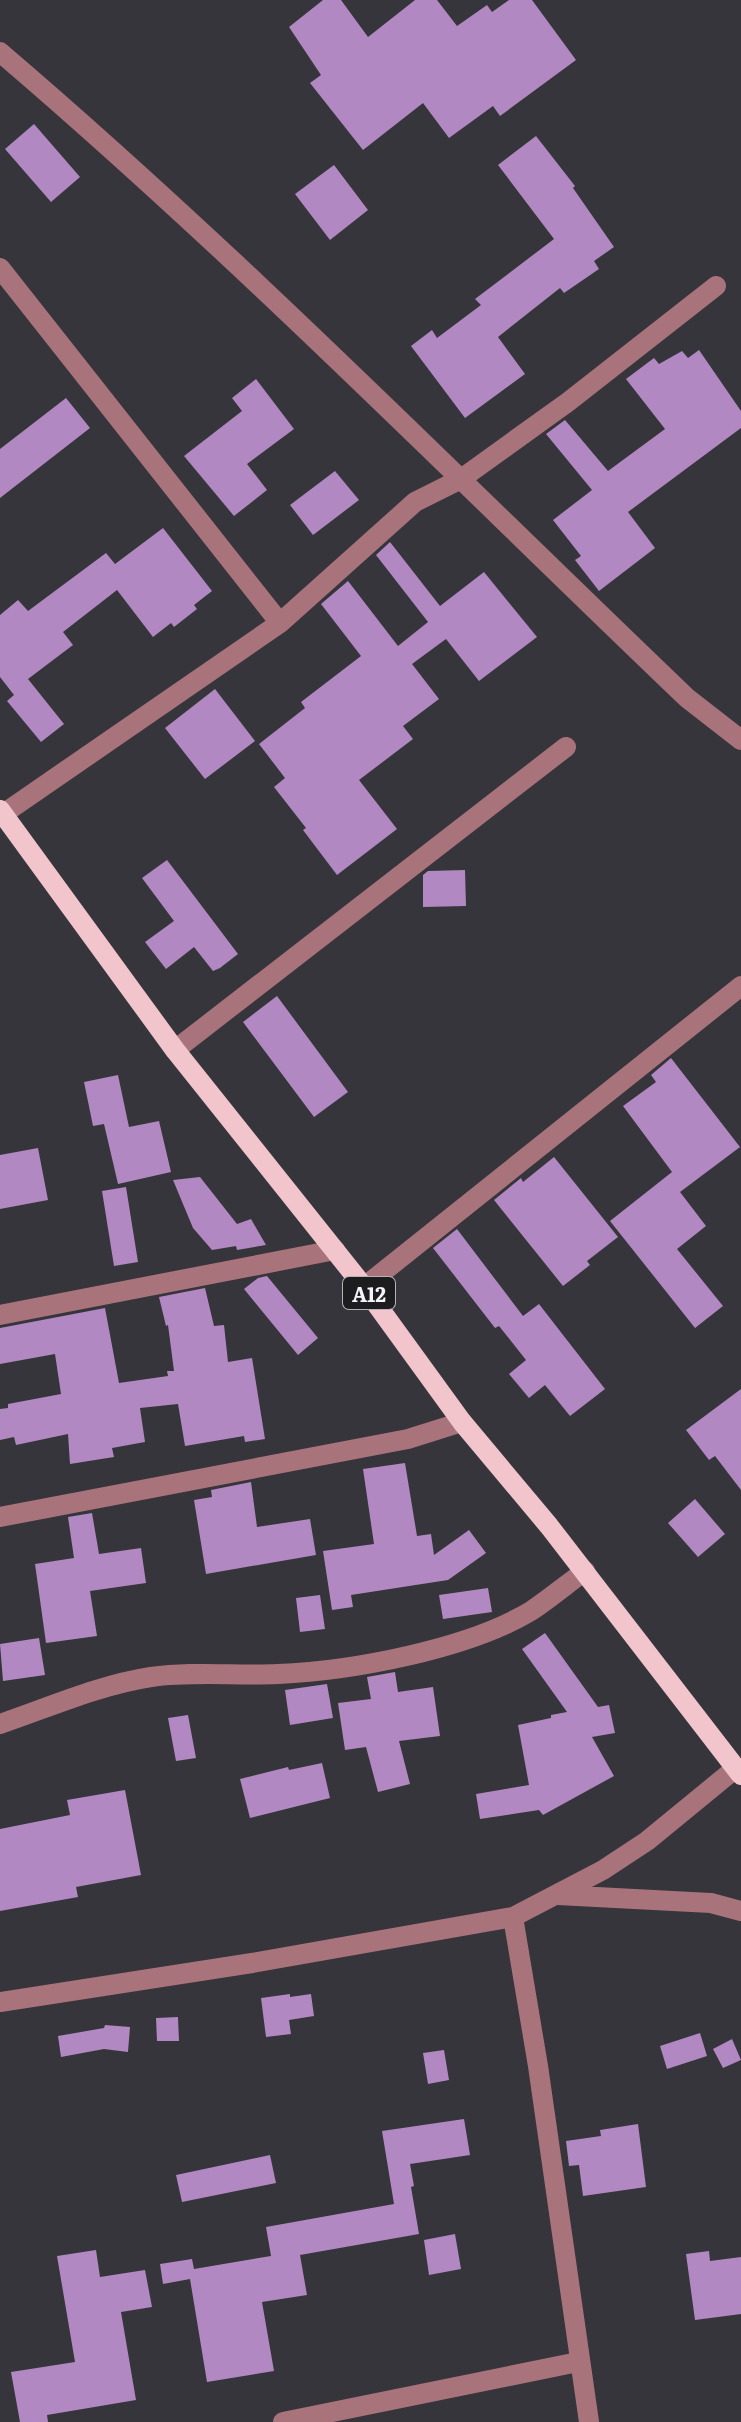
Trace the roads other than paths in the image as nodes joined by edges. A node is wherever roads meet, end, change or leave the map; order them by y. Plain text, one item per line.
1 (0, 52) edge
2 (0, 268) edge
3 (716, 286) dead end
4 (461, 479) junction
5 (280, 623) junction
6 (741, 740) edge
7 (566, 747) dead end
8 (1, 812) edge
9 (741, 986) edge
10 (175, 1050) junction
11 (335, 1250) junction
12 (364, 1287) junction
13 (0, 1315) edge
14 (462, 1422) junction
15 (0, 1517) edge
16 (585, 1571) junction
17 (0, 1724) edge
18 (738, 1771) edge
19 (554, 1895) junction
20 (741, 1911) edge
21 (513, 1917) junction
22 (0, 2002) edge
23 (578, 2362) junction
24 (311, 2420) edge
25 (283, 2422) edge
26 (589, 2422) edge

1 - 4 street
2 - 5 street
3 - 4 street
4 - 5 street
4 - 6 street
5 - 8 street
7 - 10 street
8 - 10 main road, A12
9 - 12 street
10 - 11 main road, A12
11 - 12 main road, A12
11 - 13 street
12 - 14 main road, A12
14 - 15 street
14 - 16 main road, A12
16 - 17 street
16 - 18 main road, A12
18 - 19 street
19 - 20 street
19 - 21 street
21 - 22 street
21 - 23 street
23 - 24 street
23 - 26 street
24 - 25 street

